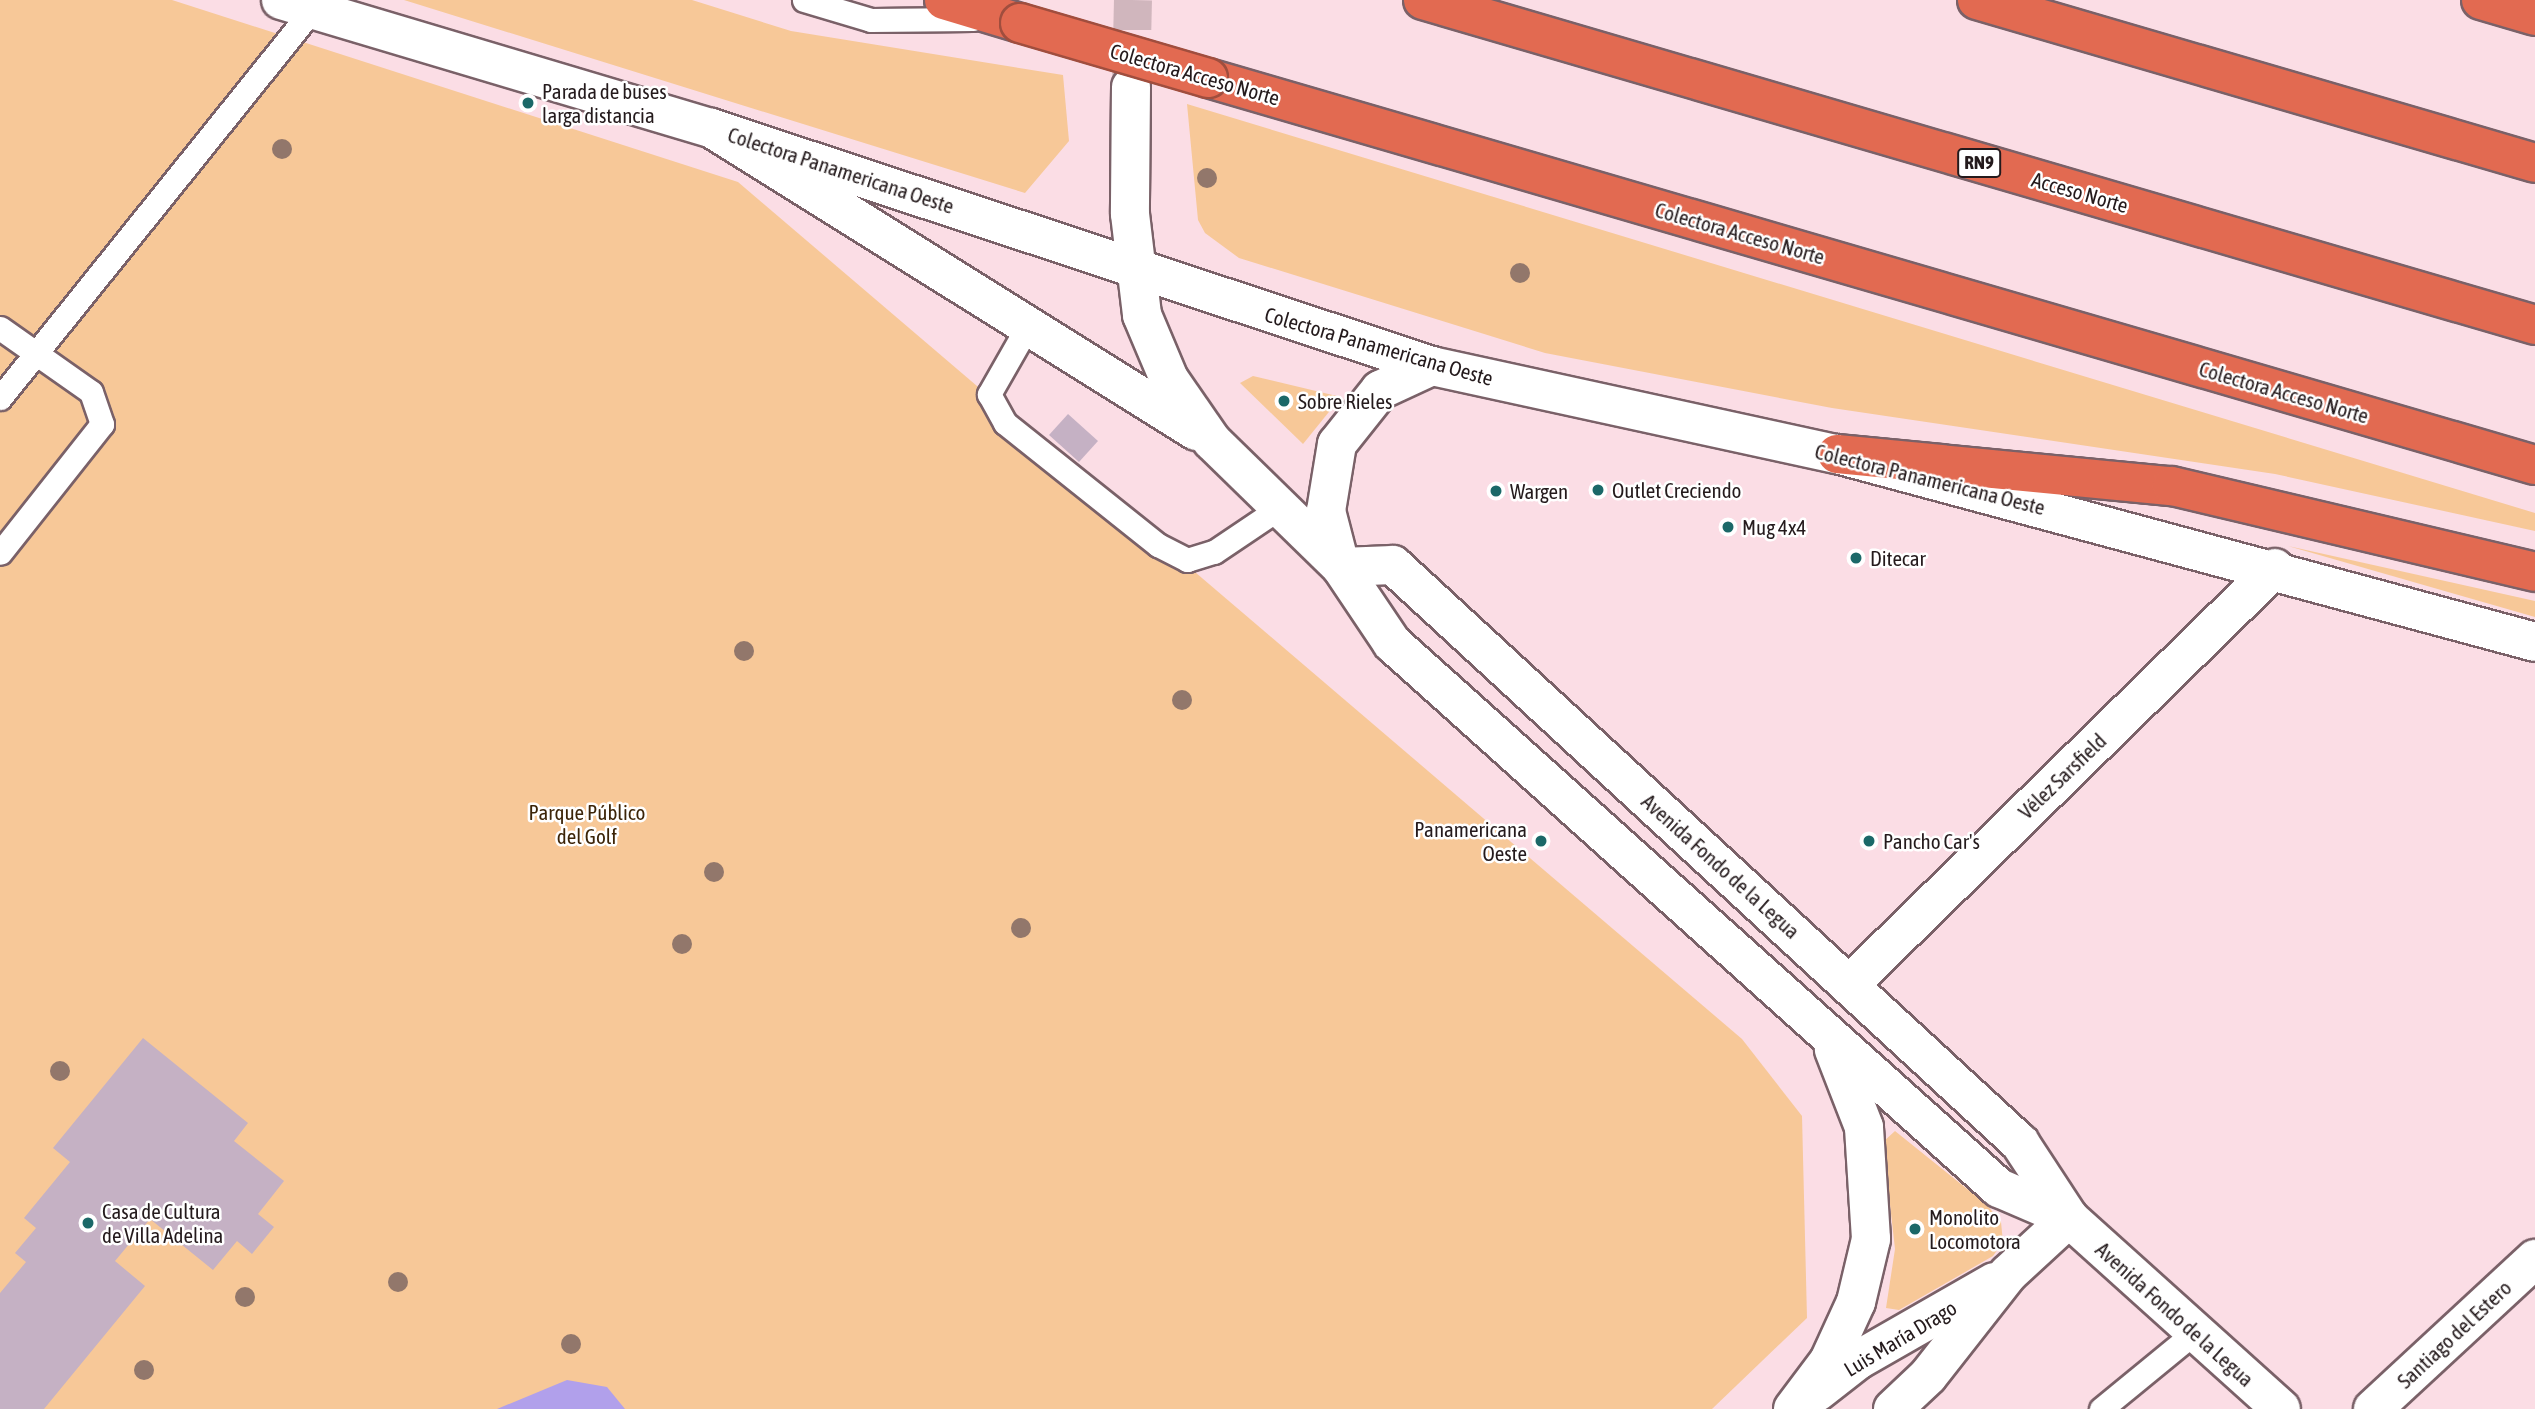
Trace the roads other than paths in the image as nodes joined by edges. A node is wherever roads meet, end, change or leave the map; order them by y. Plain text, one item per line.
1 (804, 0) edge
2 (944, 0) edge
3 (1423, 0) edge
4 (1977, 0) edge
5 (2481, 0) edge
6 (296, 5) edge
7 (2535, 16) edge
8 (1015, 21) junction
9 (1131, 87) tunnel mouth
10 (711, 128) junction
11 (2535, 163) edge
12 (1136, 272) junction
13 (1029, 324) junction
14 (2535, 325) edge
15 (0, 328) edge
16 (36, 352) junction
17 (1432, 366) junction
18 (0, 398) edge
19 (1212, 441) junction
20 (1837, 454) junction
21 (2535, 465) edge
22 (1281, 507) junction
23 (0, 553) edge
24 (1341, 567) junction
25 (2275, 568) junction
26 (2535, 572) edge
27 (2535, 642) edge
28 (1849, 985) junction
29 (1828, 1038) junction
30 (2069, 1218) junction
31 (2535, 1259) edge
32 (2008, 1274) junction
33 (2195, 1332) junction
34 (1794, 1409) edge
35 (1893, 1409) edge
36 (2101, 1409) edge
37 (2281, 1409) edge
38 (2373, 1409) edge

1 - 8 lane
2 - 8 highway, Colectora Acceso Norte
3 - 14 highway, Acceso Norte / RN9
4 - 11 highway
5 - 7 highway
6 - 10 main road, Colectora Panamericana Oeste
6 - 16 lane
8 - 21 highway, Colectora Acceso Norte, bridge
9 - 12 main road, Avenida Fondo de la Legua
10 - 12 main road, Colectora Panamericana Oeste
10 - 13 main road
12 - 17 main road, Colectora Panamericana Oeste
12 - 19 main road, Avenida Fondo de la Legua
13 - 19 main road
13 - 22 lane
15 - 16 lane
16 - 18 lane
16 - 23 lane
17 - 20 main road, Colectora Panamericana Oeste
17 - 24 main road
19 - 22 main road, Avenida Fondo de la Legua
20 - 25 main road, Colectora Panamericana Oeste
20 - 26 highway
22 - 24 main road, Avenida Fondo de la Legua
24 - 28 main road, Avenida Fondo de la Legua
24 - 29 main road, Avenida Fondo de la Legua
25 - 27 main road, Colectora Panamericana Oeste
25 - 28 main road, Vélez Sarsfield
28 - 30 main road, Avenida Fondo de la Legua
29 - 30 main road, Avenida Fondo de la Legua
29 - 34 main road
30 - 32 main road, Luis María Drago
30 - 33 main road, Avenida Fondo de la Legua
31 - 38 main road, Santiago del Estero
32 - 34 main road, Luis María Drago
32 - 35 main road, Luis María Drago
33 - 36 lane
33 - 37 main road, Avenida Fondo de la Legua

